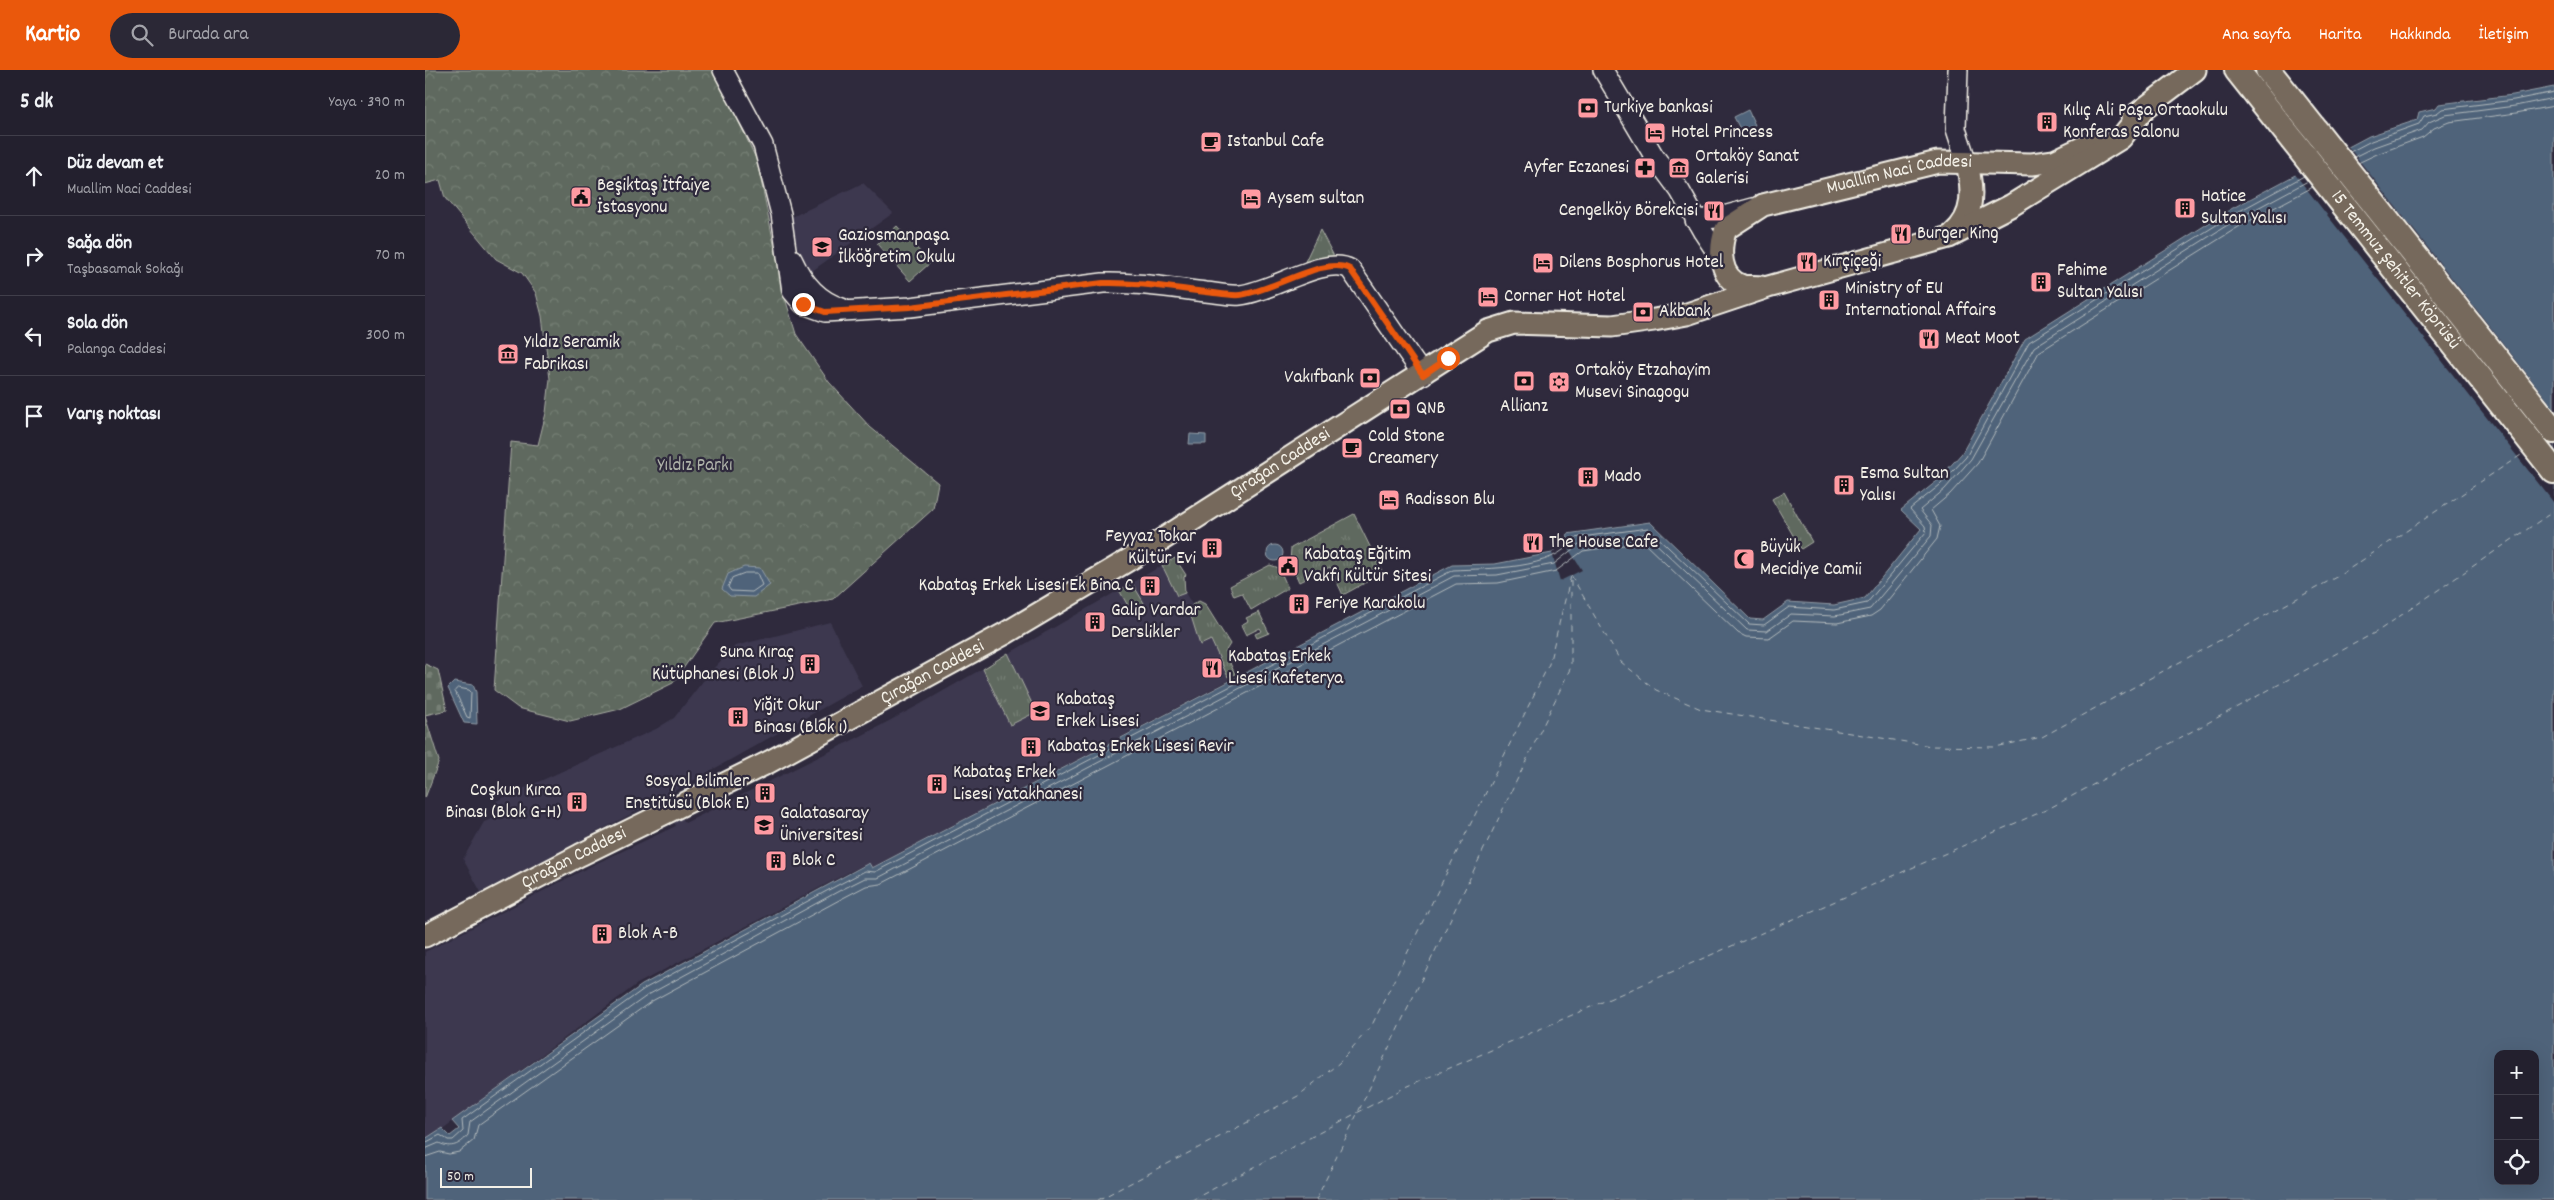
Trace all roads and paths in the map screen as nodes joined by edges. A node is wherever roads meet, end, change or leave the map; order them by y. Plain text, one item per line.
1 (723, 70) edge
2 (1603, 70) edge
3 (1958, 70) edge
4 (2195, 70) edge
5 (2237, 70) edge
6 (2268, 70) edge
7 (2144, 109) junction
8 (1967, 163) junction
9 (1763, 205) junction
10 (1695, 220) junction
11 (1949, 237) junction
12 (1725, 267) junction
13 (1767, 287) junction
14 (1654, 320) junction
15 (1423, 375) junction
16 (2554, 431) edge
17 (2554, 471) edge
18 (425, 936) edge

1 - 15 main road
2 - 10 main road
3 - 8 main road
4 - 7 main road, Muallim Naci Caddesi
5 - 17 highway, 15 Temmuz Şehitler Köprüsü
6 - 16 highway, 15 Temmuz Şehitler Köprüsü
7 - 8 main road, Muallim Naci Caddesi
7 - 11 main road, Muallim Naci Caddesi
8 - 9 main road, Muallim Naci Caddesi
8 - 11 main road
9 - 10 main road
9 - 12 main road, Muallim Naci Caddesi
10 - 12 main road
11 - 13 main road, Muallim Naci Caddesi
12 - 13 main road
12 - 14 main road, Muallim Naci Caddesi
13 - 14 main road, Muallim Naci Caddesi
14 - 15 main road, Muallim Naci Caddesi
15 - 18 main road, Çırağan Caddesi

